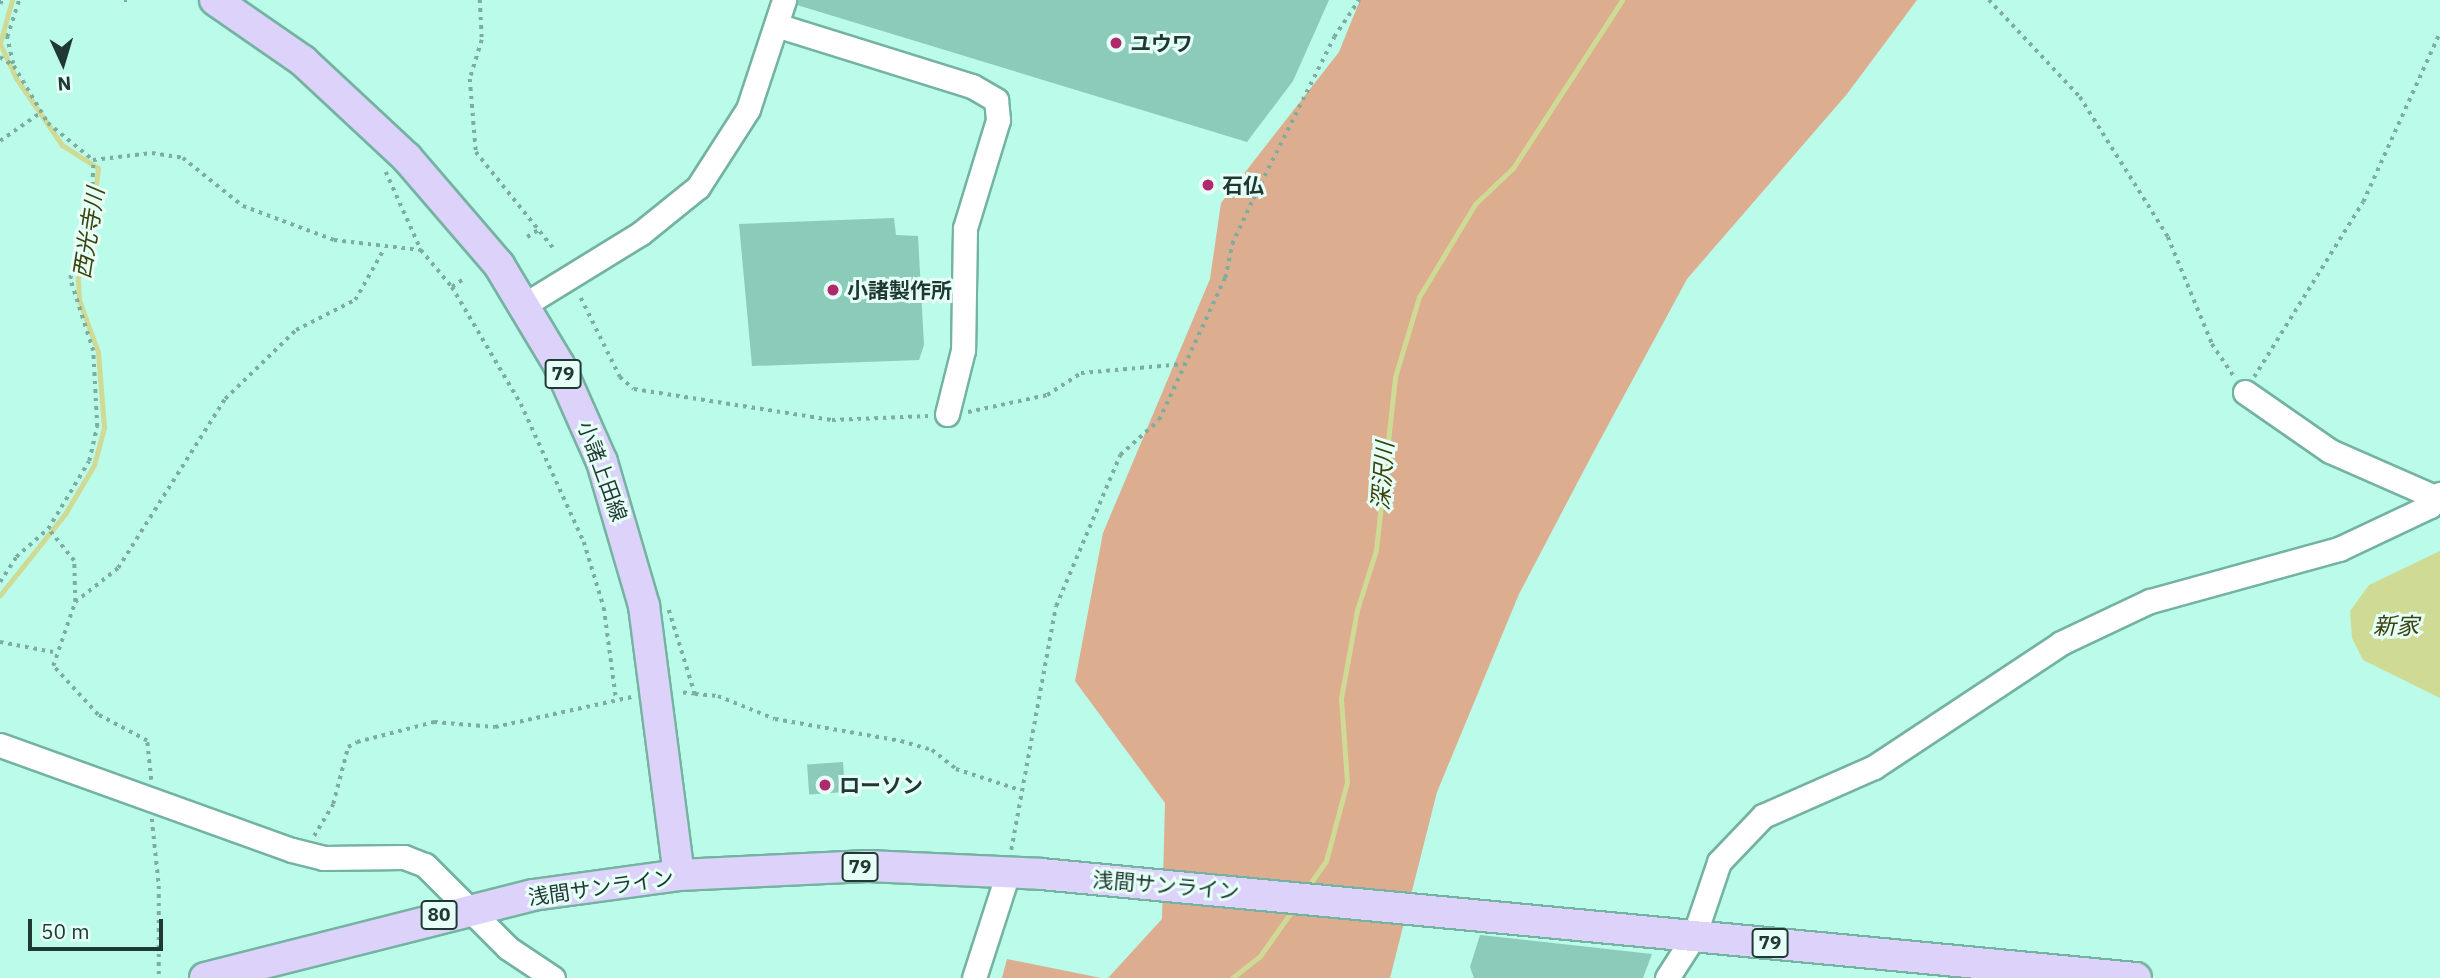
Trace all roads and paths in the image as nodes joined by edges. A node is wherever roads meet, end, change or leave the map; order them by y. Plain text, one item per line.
1 (19, 0) edge
2 (124, 0) edge
3 (130, 0) edge
4 (215, 0) edge
5 (480, 0) edge
6 (784, 0) edge
7 (1359, 0) edge
8 (1989, 0) edge
9 (776, 25) junction
10 (2440, 32) edge
11 (0, 57) edge
12 (14, 66) junction
13 (40, 113) junction
14 (0, 141) edge
15 (390, 141) junction
16 (93, 160) junction
17 (540, 229) junction
18 (527, 237) dead end
19 (384, 249) junction
20 (554, 249) dead end
21 (421, 250) junction
22 (465, 278) dead end
23 (452, 287) junction
24 (582, 298) dead end
25 (524, 305) junction
26 (1184, 364) junction
27 (2245, 392) junction
28 (947, 414) junction
29 (2438, 496) edge
30 (48, 529) junction
31 (0, 582) edge
32 (75, 602) junction
33 (667, 604) dead end
34 (0, 642) edge
35 (54, 652) junction
36 (683, 693) dead end
37 (695, 694) junction
38 (635, 697) dead end
39 (616, 698) junction
40 (0, 745) edge
41 (1020, 790) junction
42 (151, 799) junction
43 (306, 853) junction
44 (1008, 873) junction
45 (679, 875) junction
46 (471, 908) junction
47 (1694, 936) junction
48 (159, 978) edge
49 (205, 978) edge
50 (553, 978) edge
51 (974, 978) edge
52 (1667, 978) edge
53 (2136, 978) edge

1 - 12 path
2 - 3 path
4 - 15 main road, 小諸上田線 / 79
5 - 17 path
6 - 9 street
7 - 26 path
8 - 27 path
9 - 25 street
9 - 28 street
10 - 27 path
11 - 12 path
12 - 13 path
13 - 14 path
13 - 16 path
15 - 21 path
15 - 25 main road, 小諸上田線 / 79
16 - 19 path
16 - 30 path
17 - 18 path
17 - 20 path
19 - 21 path
19 - 32 path
21 - 23 path
22 - 23 path
23 - 39 path
24 - 28 path
25 - 45 main road, 小諸上田線 / 79
26 - 28 path
26 - 41 path
27 - 29 street
29 - 47 street
30 - 31 path
30 - 32 path
32 - 35 path
33 - 37 path
34 - 35 path
35 - 42 path
36 - 37 path
37 - 41 path
38 - 39 path
39 - 43 path
40 - 42 street
41 - 44 path
42 - 43 street
42 - 48 path
43 - 46 street
44 - 45 main road, 浅間サンライン / 79
44 - 47 main road, 浅間サンライン / 79
44 - 51 street
45 - 46 main road, 浅間サンライン / 80
46 - 49 main road, 浅間サンライン / 80
46 - 50 street
47 - 52 street
47 - 53 main road, 浅間サンライン / 79

